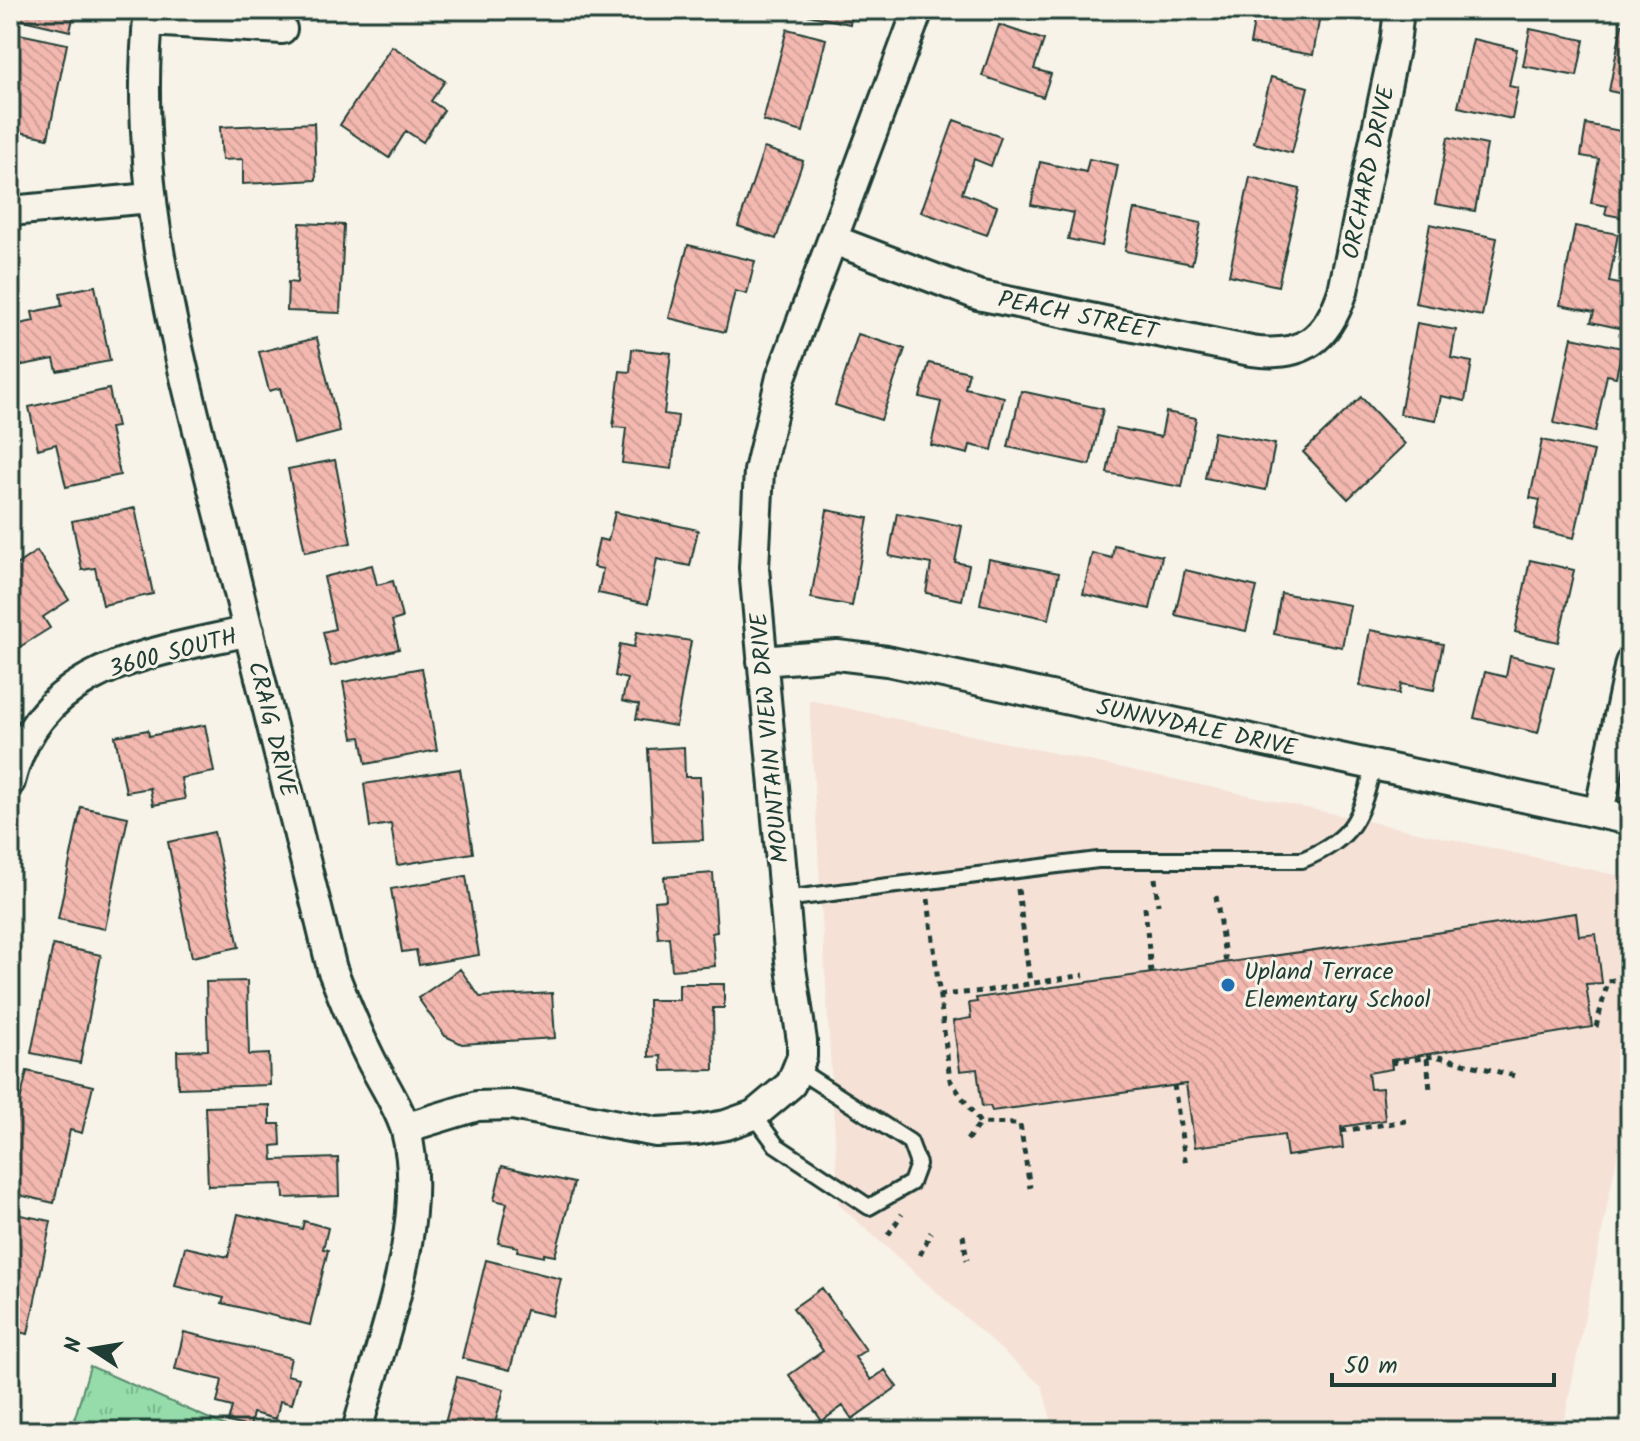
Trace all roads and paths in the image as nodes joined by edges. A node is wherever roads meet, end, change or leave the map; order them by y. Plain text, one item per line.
1 (918, 10) edge
2 (1399, 10) edge
3 (148, 15) edge
4 (282, 29) dead end
5 (150, 198) junction
6 (10, 211) edge
7 (834, 240) junction
8 (1325, 331) joint
9 (249, 631) junction
10 (762, 661) junction
11 (1630, 663) edge
12 (1374, 765) junction
13 (10, 782) edge
14 (1599, 813) junction
15 (1630, 820) edge
16 (1016, 870) junction
17 (926, 882) junction
18 (1216, 896) dead end
19 (784, 899) junction
20 (1145, 907) dead end
21 (1226, 963) dead end
22 (1151, 973) dead end
23 (1084, 975) dead end
24 (1630, 977) edge
25 (1030, 983) junction
26 (939, 995) junction
27 (1596, 1027) dead end
28 (1427, 1058) junction
29 (1391, 1063) dead end
30 (798, 1070) junction
31 (1515, 1076) dead end
32 (1174, 1085) dead end
33 (1430, 1090) dead end
34 (754, 1115) junction
35 (1406, 1121) dead end
36 (980, 1123) junction
37 (405, 1128) junction
38 (1341, 1131) dead end
39 (967, 1140) dead end
40 (1186, 1166) dead end
41 (1030, 1188) dead end
42 (902, 1213) dead end
43 (931, 1232) dead end
44 (888, 1235) dead end
45 (963, 1235) dead end
46 (920, 1255) dead end
47 (967, 1260) dead end
48 (357, 1431) edge

1 - 7 street, MOUNTAIN VIEW DRIVE
2 - 8 street, ORCHARD DRIVE
3 - 4 street
3 - 5 street, CRAIG DRIVE
5 - 6 street
5 - 9 street, CRAIG DRIVE
7 - 8 street, PEACH STREET
7 - 10 street, MOUNTAIN VIEW DRIVE
9 - 13 street, 3600 SOUTH
9 - 37 street, CRAIG DRIVE
10 - 12 street, SUNNYDALE DRIVE
10 - 19 street, MOUNTAIN VIEW DRIVE
11 - 14 street
12 - 14 street, SUNNYDALE DRIVE
12 - 16 lane
14 - 15 street, SUNNYDALE DRIVE
16 - 17 lane
16 - 25 path
17 - 19 lane
17 - 26 path
18 - 21 path
19 - 30 street, MOUNTAIN VIEW DRIVE
20 - 22 path
23 - 25 path
24 - 27 path
25 - 26 path
26 - 36 path
28 - 29 path
28 - 31 path
28 - 33 path
30 - 34 street
30 - 34 lane
32 - 40 path
34 - 37 street
35 - 38 path
36 - 39 path
36 - 41 path
37 - 48 street, CRAIG DRIVE
42 - 44 path
43 - 46 path
45 - 47 path

